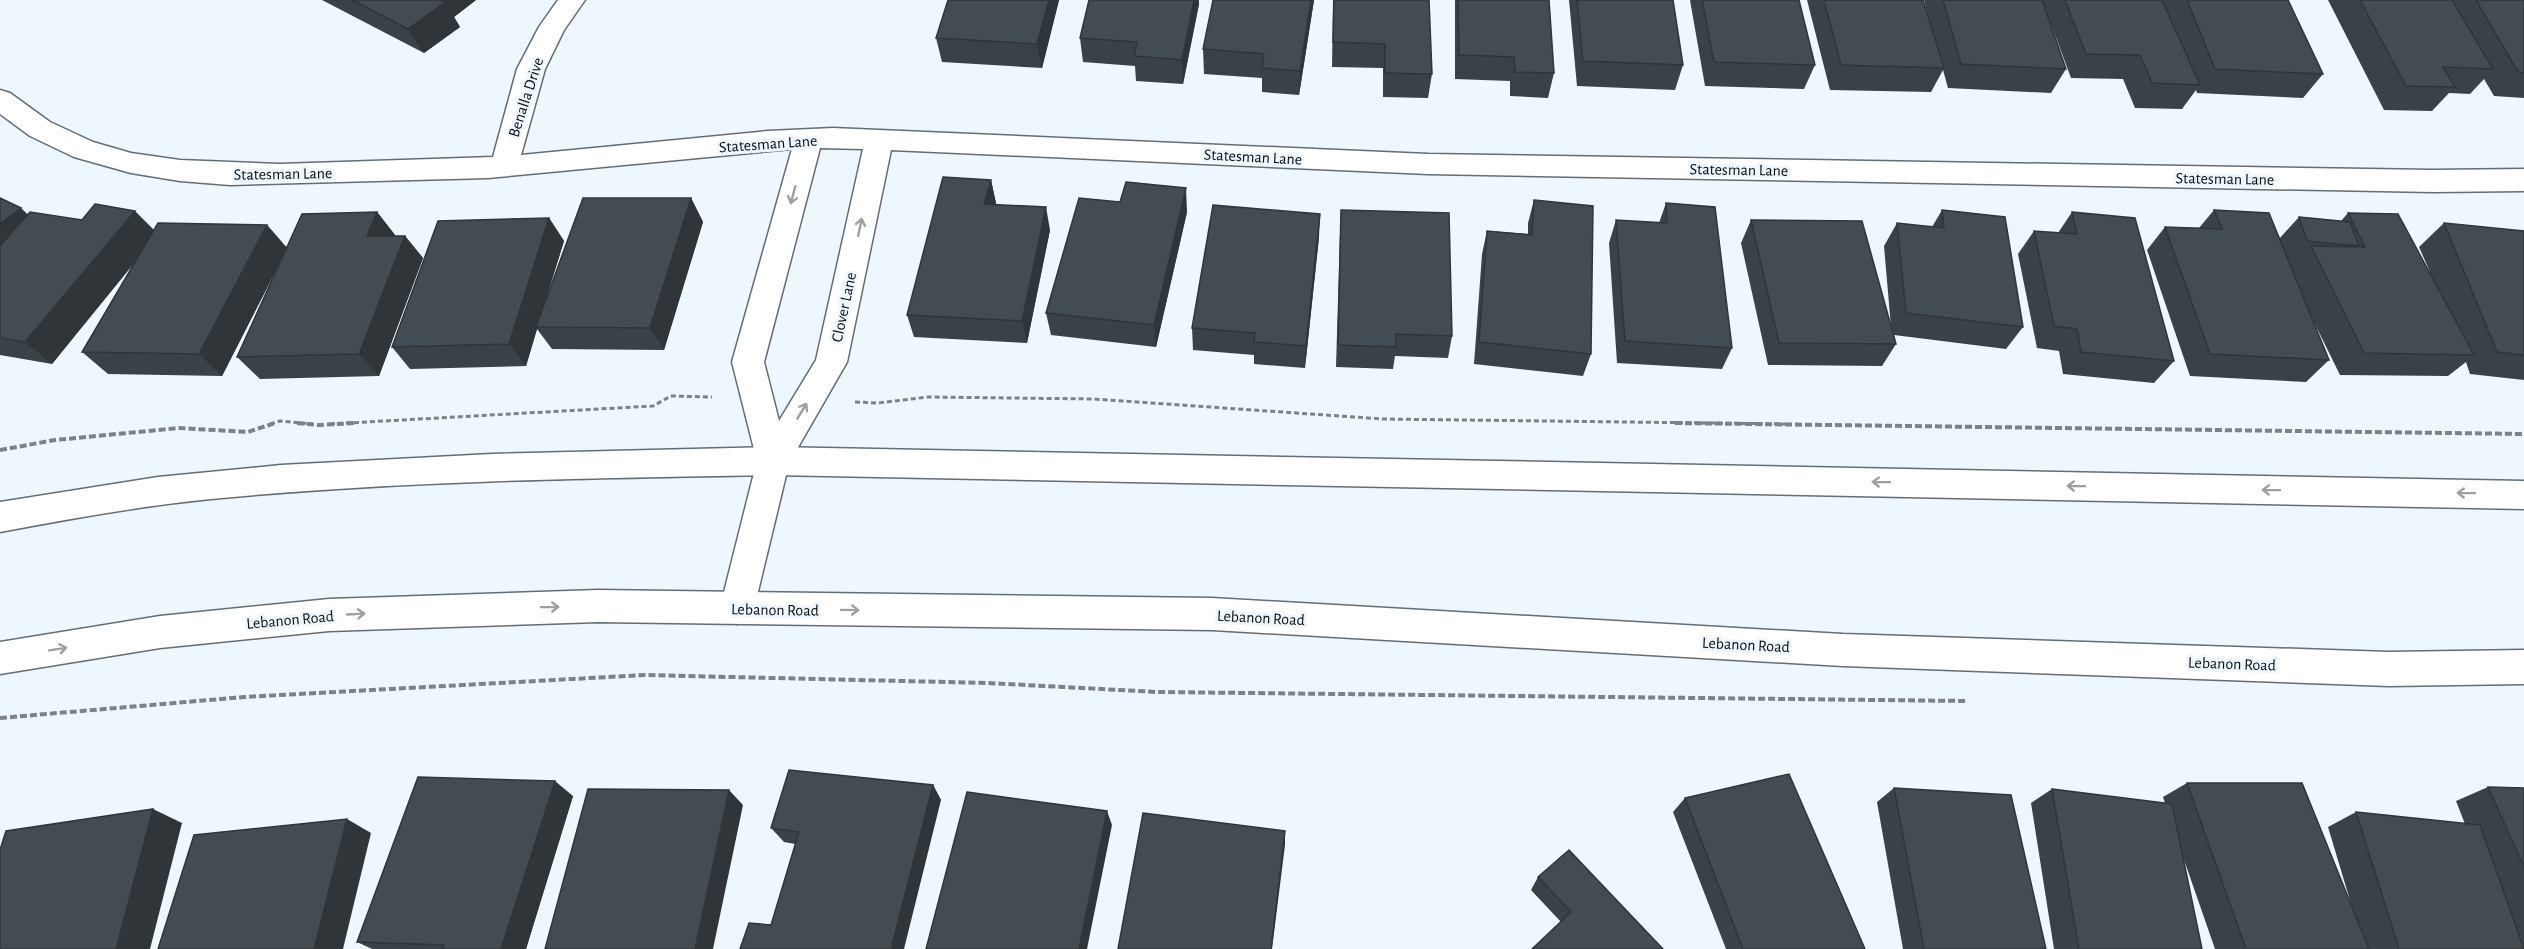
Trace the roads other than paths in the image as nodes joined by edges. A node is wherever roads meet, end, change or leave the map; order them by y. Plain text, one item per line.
1 (572, 0) edge
2 (0, 100) edge
3 (808, 138) junction
4 (879, 139) junction
5 (504, 167) junction
6 (2524, 180) edge
7 (772, 461) junction
8 (2524, 495) edge
9 (0, 517) edge
10 (737, 608) junction
11 (0, 658) edge
12 (2524, 667) edge

1 - 5 main road, Benalla Drive
2 - 5 main road, Statesman Lane
3 - 4 main road, Statesman Lane
3 - 5 main road, Statesman Lane
3 -> 7 main road, Clover Lane
4 - 6 main road, Statesman Lane
7 -> 4 main road, Clover Lane
8 -> 7 main road
7 - 9 main road
7 - 10 main road, Clover Lane
11 -> 10 main road, Lebanon Road
10 -> 12 main road, Lebanon Road

